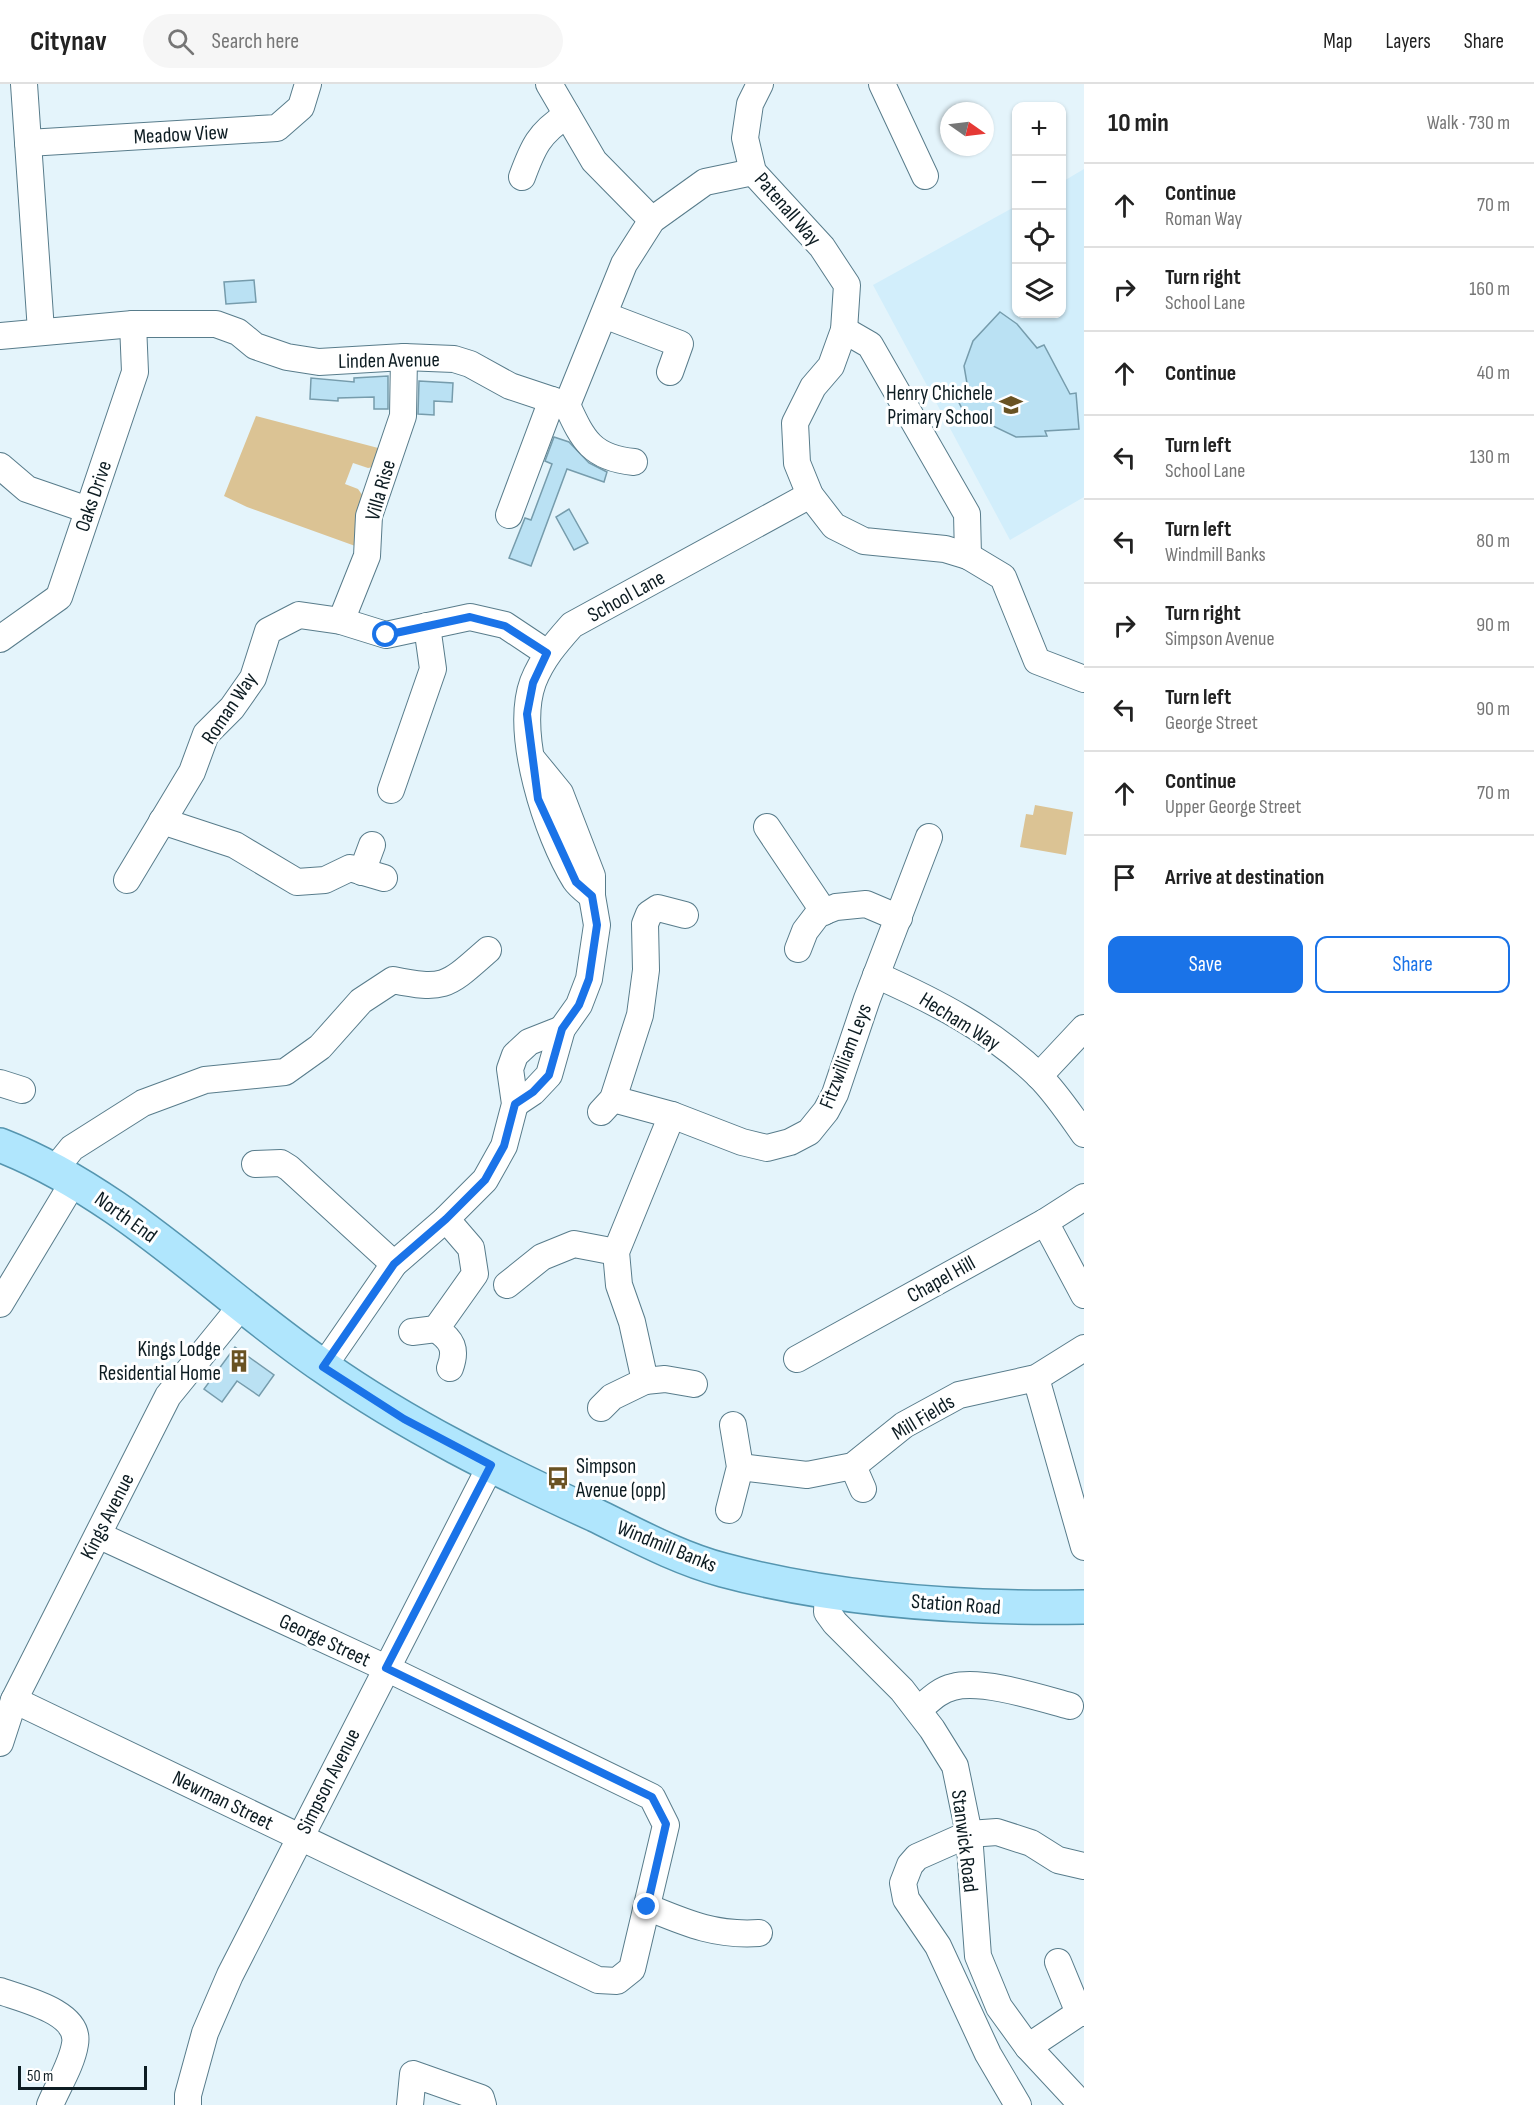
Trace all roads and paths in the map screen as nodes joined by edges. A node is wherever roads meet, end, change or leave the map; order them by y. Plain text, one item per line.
1 (24, 84) edge
2 (308, 84) edge
3 (549, 84) edge
4 (760, 84) edge
5 (882, 84) edge
6 (567, 115) junction
7 (28, 143) junction
8 (753, 172) junction
9 (925, 176) dead end
10 (522, 177) dead end
11 (652, 220) junction
12 (604, 315) junction
13 (133, 324) junction
14 (844, 330) junction
15 (41, 331) junction
16 (0, 336) edge
17 (404, 357) junction
18 (670, 372) dead end
19 (559, 403) junction
20 (634, 462) dead end
21 (0, 466) edge
22 (810, 495) junction
23 (88, 510) junction
24 (509, 515) dead end
25 (968, 556) junction
26 (341, 621) junction
27 (427, 626) junction
28 (0, 639) edge
29 (547, 653) junction
30 (1084, 679) edge
31 (391, 790) dead end
32 (162, 821) junction
33 (767, 827) dead end
34 (929, 837) dead end
35 (372, 845) dead end
36 (127, 880) dead end
37 (824, 912) junction
38 (685, 915) dead end
39 (899, 918) junction
40 (798, 949) dead end
41 (488, 950) dead end
42 (876, 975) junction
43 (1084, 1028) edge
44 (562, 1029) junction
45 (1039, 1076) junction
46 (515, 1104) junction
47 (672, 1115) junction
48 (1084, 1134) edge
49 (0, 1144) edge
50 (255, 1164) dead end
51 (64, 1175) junction
52 (1084, 1197) edge
53 (446, 1219) junction
54 (1044, 1222) junction
55 (616, 1252) junction
56 (394, 1264) junction
57 (507, 1285) dead end
58 (1084, 1295) edge
59 (0, 1304) edge
60 (242, 1305) junction
61 (1084, 1348) edge
62 (797, 1359) dead end
63 (323, 1367) junction
64 (450, 1368) dead end
65 (1036, 1377) junction
66 (645, 1382) junction
67 (694, 1384) dead end
68 (601, 1408) dead end
69 (733, 1425) dead end
70 (491, 1465) junction
71 (740, 1467) junction
72 (729, 1510) dead end
73 (98, 1535) junction
74 (1084, 1547) edge
75 (828, 1590) junction
76 (1084, 1607) edge
77 (386, 1668) junction
78 (14, 1700) junction
79 (1070, 1706) dead end
80 (918, 1710) junction
81 (0, 1743) edge
82 (969, 1834) junction
83 (300, 1837) junction
84 (1084, 1866) edge
85 (647, 1907) junction
86 (759, 1933) dead end
87 (1058, 1962) dead end
88 (0, 1991) edge
89 (1082, 2013) edge
90 (1028, 2047) junction
91 (50, 2105) edge
92 (189, 2105) edge
93 (410, 2105) edge
94 (483, 2105) edge
95 (1018, 2105) edge
96 (1082, 2105) edge

1 - 7 street
2 - 7 street, Meadow View
3 - 6 street
4 - 8 street, Patenall Way
5 - 9 street
6 - 10 street
6 - 11 street
7 - 15 street
8 - 11 street
8 - 14 street, Patenall Way
11 - 12 street
12 - 18 street
12 - 19 street
13 - 15 street, Linden Avenue
13 - 17 street, Linden Avenue
13 - 23 street, Oaks Drive
14 - 22 street
14 - 25 street
15 - 16 street, Linden Avenue
17 - 19 street, Linden Avenue
17 - 26 street, Villa Rise
19 - 20 street
19 - 24 street
21 - 23 street
22 - 25 street
22 - 29 street, School Lane
23 - 28 street, Oaks Drive
25 - 30 street
26 - 27 street, Roman Way
26 - 32 street, Roman Way
27 - 29 street, Roman Way
27 - 31 street
29 - 44 street, School Lane
32 - 35 street
32 - 36 street, Roman Way
33 - 37 street
34 - 39 street, Fitzwilliam Leys
37 - 39 street
37 - 40 street
38 - 47 street, Fitzwilliam Leys
39 - 42 street, Fitzwilliam Leys
41 - 51 street
42 - 45 street, Hecham Way
42 - 47 street, Fitzwilliam Leys
43 - 45 street
44 - 46 street
44 - 46 street
45 - 48 street, Hecham Way
46 - 53 street
47 - 55 street
49 - 51 main road, North End
50 - 56 street
51 - 59 street
51 - 60 main road, North End
52 - 54 street, Chapel Hill
53 - 56 street
53 - 64 street
54 - 58 street
54 - 62 street, Chapel Hill
55 - 57 street
55 - 66 street
56 - 63 street
60 - 63 main road, Windmill Banks
60 - 73 street, Kings Avenue
61 - 65 street, Mill Fields
63 - 70 main road, Windmill Banks
65 - 71 street, Mill Fields
65 - 74 street
66 - 67 street
66 - 68 street
69 - 71 street
70 - 75 main road, Windmill Banks
70 - 77 street, Simpson Avenue
71 - 72 street
73 - 77 street, George Street
73 - 78 street, Kings Avenue
75 - 76 main road, Station Road
75 - 80 street, Stanwick Road
77 - 83 street, Simpson Avenue
77 - 85 street, George Street
78 - 81 street, Kings Avenue
78 - 83 street, Newman Street
79 - 80 street
80 - 82 street, Stanwick Road
82 - 84 street
82 - 90 street, Stanwick Road
82 - 95 street
83 - 85 street, Newman Street
83 - 92 street, Simpson Avenue
85 - 86 street
87 - 89 street
88 - 91 street
89 - 90 street
90 - 96 street, Stanwick Road
93 - 94 street

